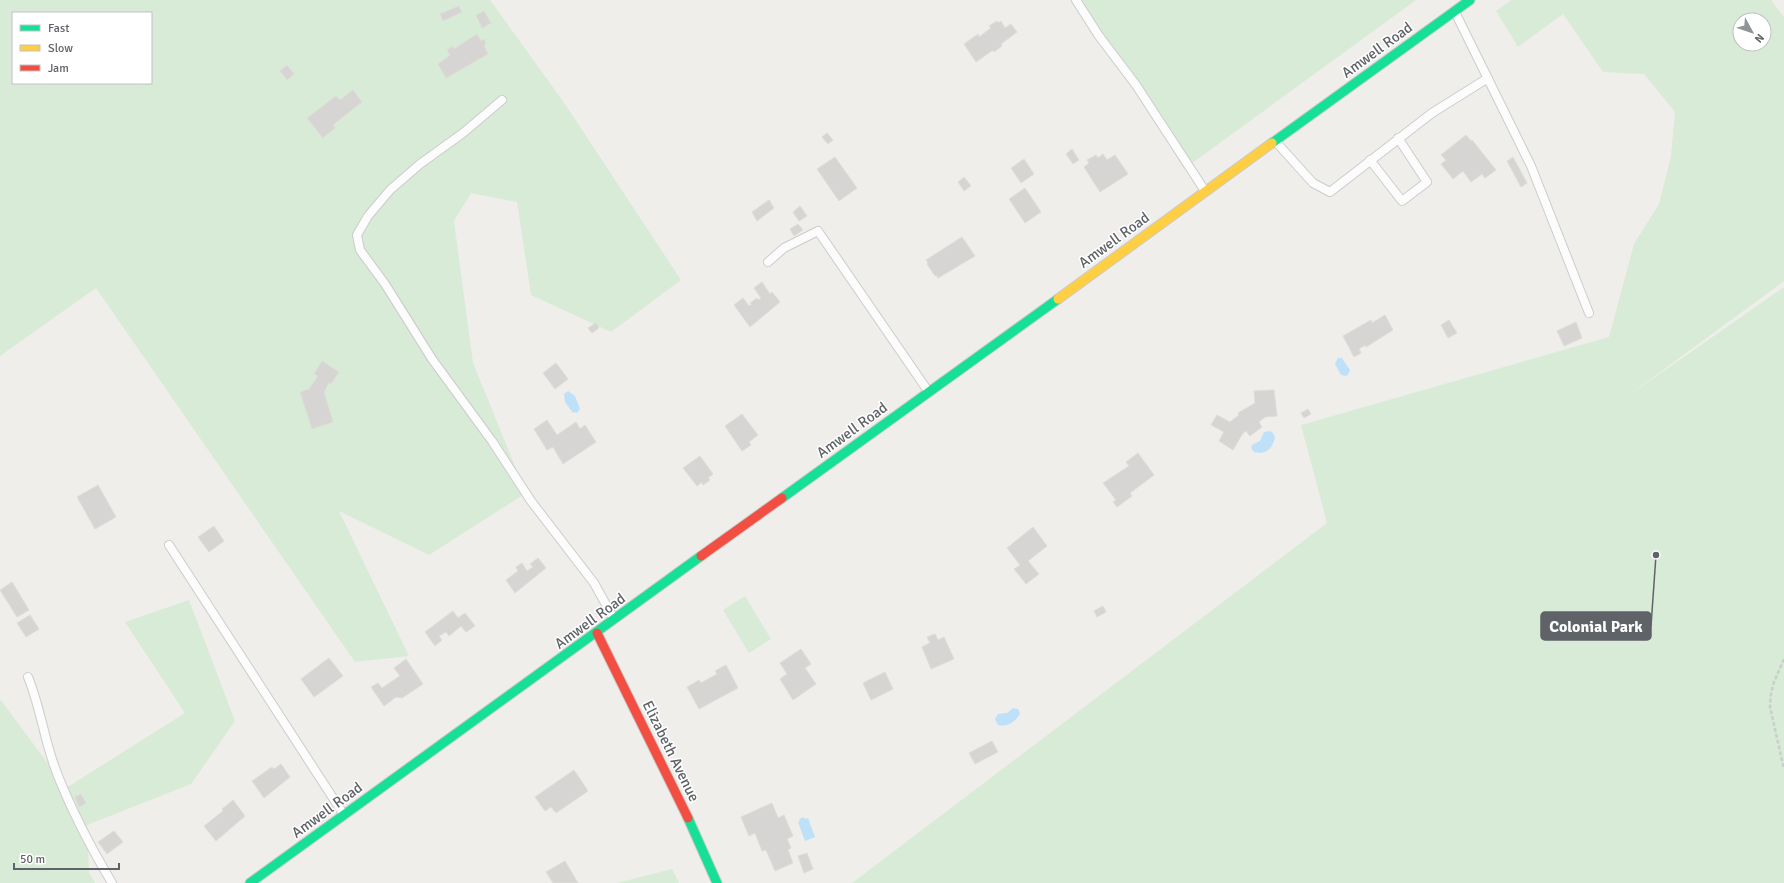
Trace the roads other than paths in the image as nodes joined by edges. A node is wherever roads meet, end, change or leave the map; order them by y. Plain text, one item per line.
1 (1076, 0) edge
2 (1470, 0) edge
3 (1455, 11) junction
4 (1488, 78) junction
5 (502, 100) dead end
6 (1398, 138) junction
7 (1275, 141) junction
8 (1370, 160) junction
9 (1206, 191) junction
10 (768, 262) dead end
11 (1589, 313) dead end
12 (929, 392) junction
13 (169, 545) dead end
14 (615, 620) junction
15 (597, 633) junction
16 (28, 677) dead end
17 (344, 816) junction
18 (112, 883) edge
19 (250, 883) edge
20 (717, 883) edge

1 - 9 lane
2 - 3 main road, Amwell Road
3 - 4 lane
3 - 7 main road, Amwell Road
4 - 6 lane
4 - 11 lane
5 - 14 lane
6 - 8 lane
6 - 8 lane
7 - 8 lane
7 - 9 main road, Amwell Road
9 - 12 main road, Amwell Road
10 - 12 lane
12 - 14 main road, Amwell Road
13 - 17 lane
14 - 15 main road, Amwell Road
15 - 17 main road, Amwell Road
15 - 20 main road, Elizabeth Avenue
16 - 18 lane
17 - 19 main road, Amwell Road

